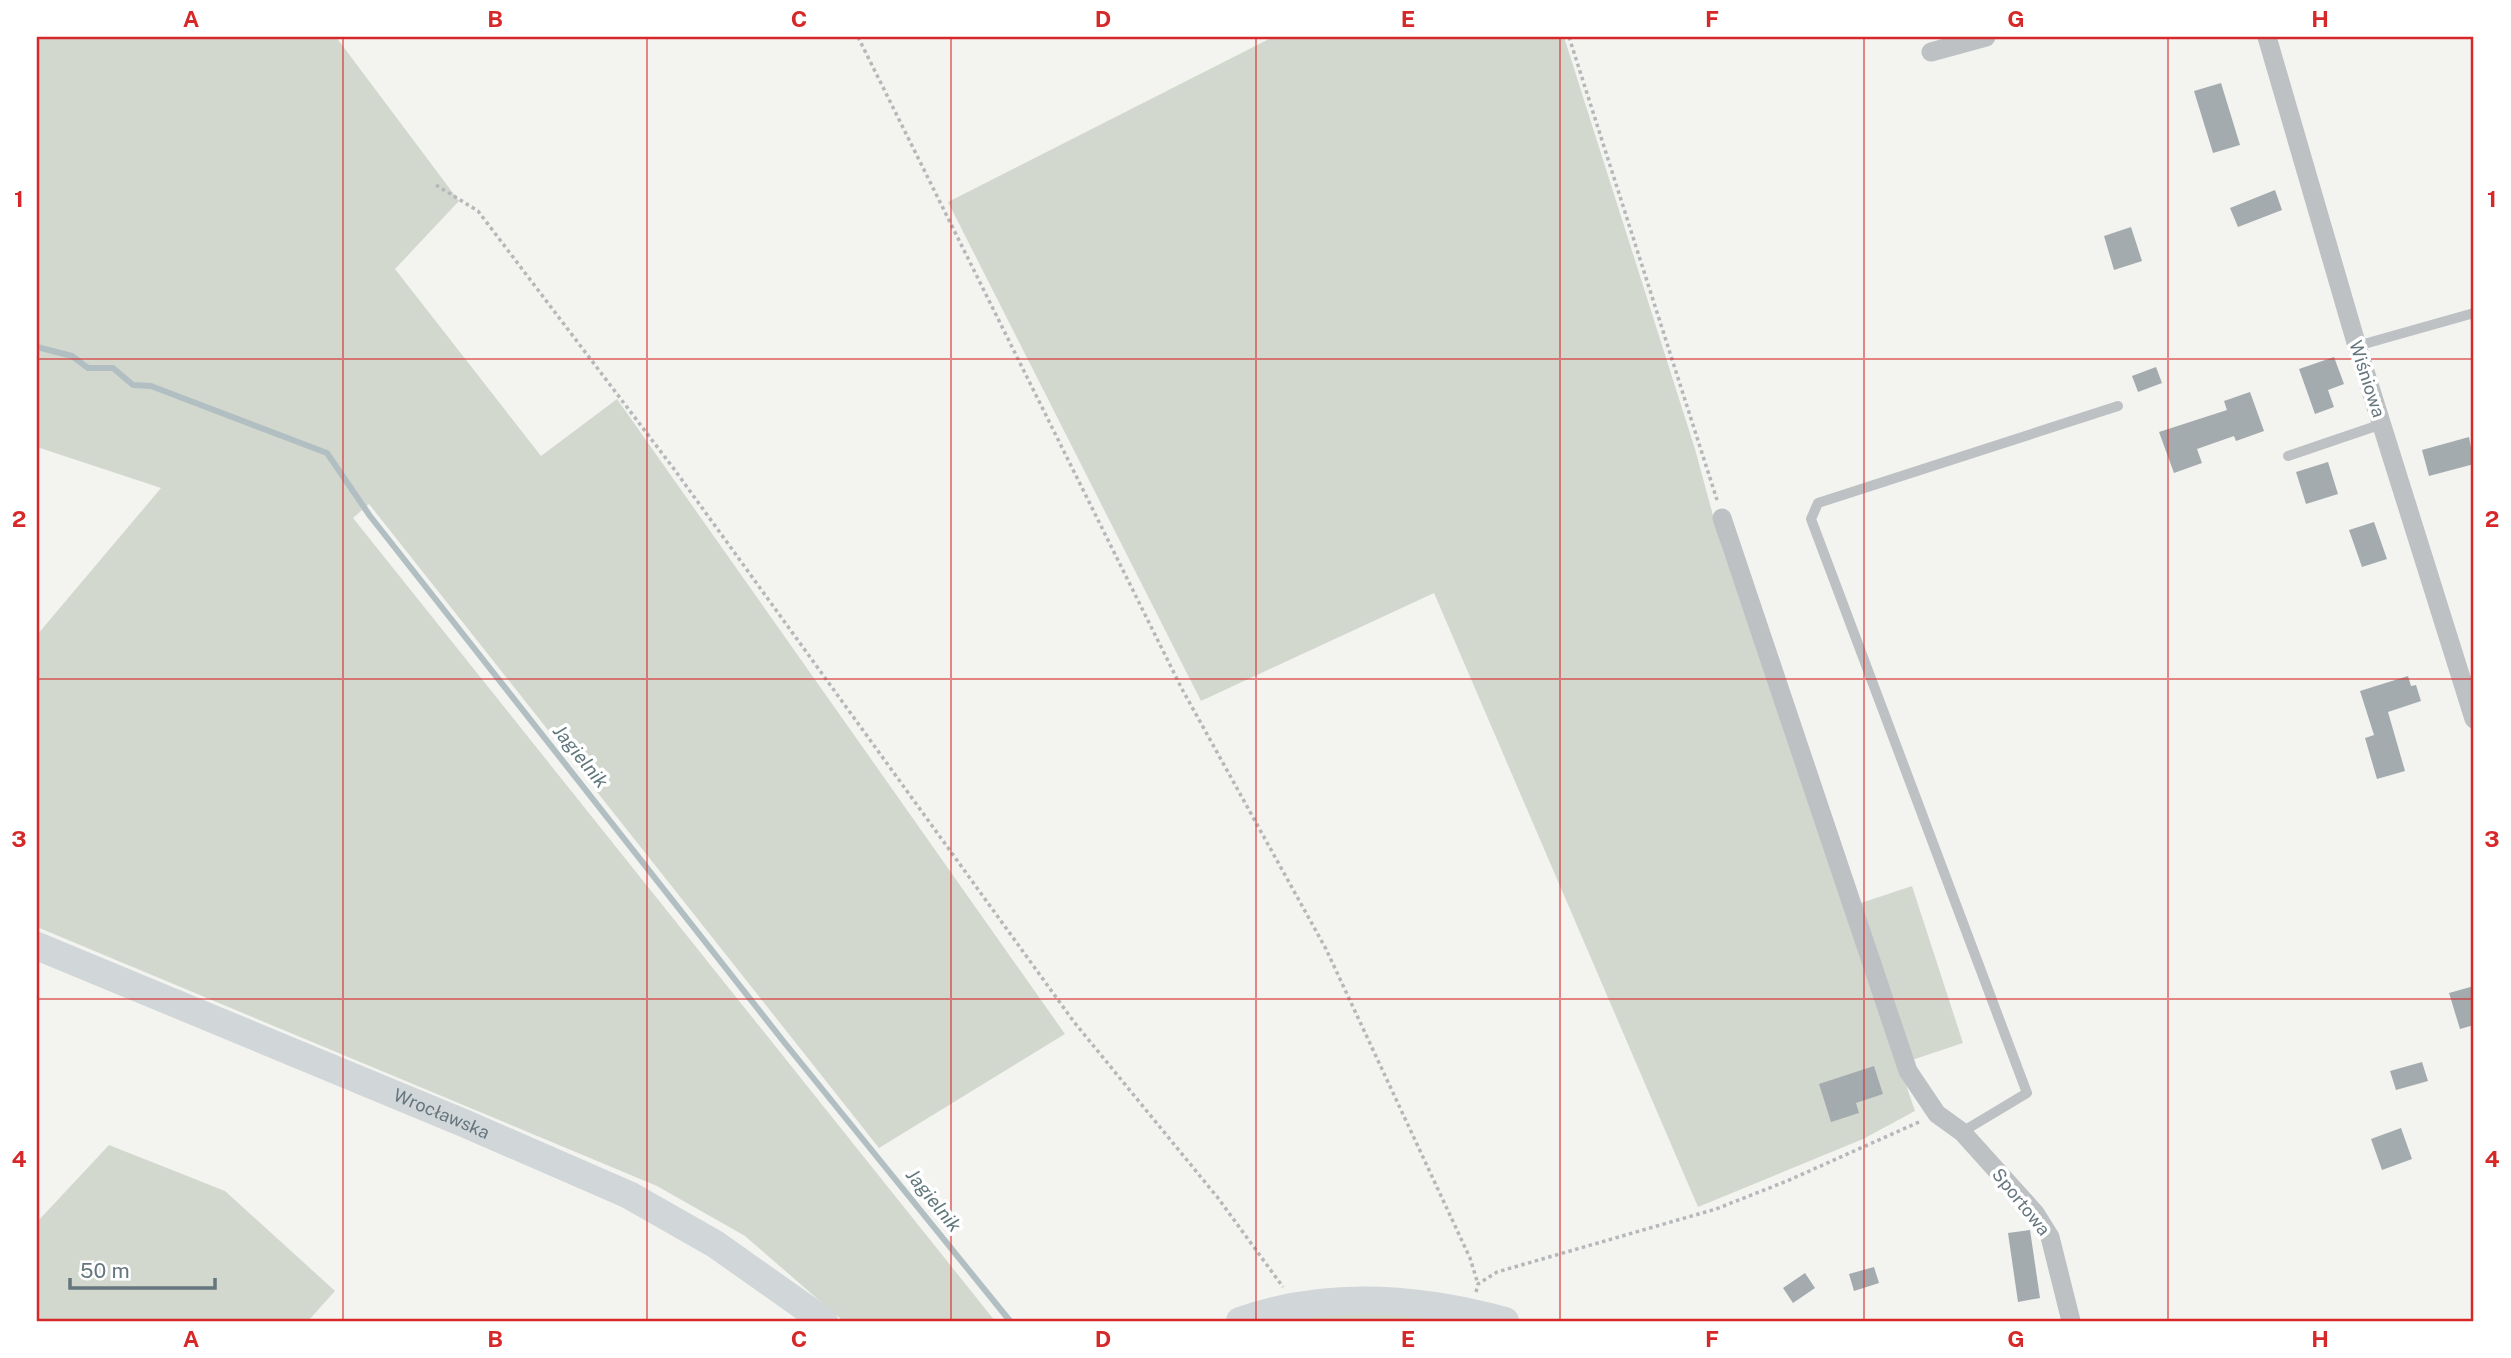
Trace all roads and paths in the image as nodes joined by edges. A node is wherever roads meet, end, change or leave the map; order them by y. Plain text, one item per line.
1 (858, 37) edge
2 (1569, 37) edge
3 (1986, 37) edge
4 (2267, 37) edge
5 (1931, 52) dead end
6 (436, 185) dead end
7 (2474, 313) edge
8 (2357, 346) junction
9 (2118, 406) dead end
10 (2382, 424) junction
11 (2288, 456) dead end
12 (1722, 518) joint
13 (2474, 719) edge
14 (37, 946) edge
15 (1937, 1114) junction
16 (1962, 1132) junction
17 (1478, 1284) junction
18 (1295, 1306) junction
19 (1469, 1312) junction
20 (824, 1321) edge
21 (1240, 1321) edge
22 (1505, 1321) edge
23 (2071, 1321) edge

1 - 17 path
2 - 12 path
3 - 5 street
4 - 8 street, Wiśniowa
6 - 18 path
7 - 8 lane
8 - 10 street, Wiśniowa
9 - 16 lane
10 - 11 lane
10 - 13 street, Wiśniowa
12 - 15 street
14 - 20 street, Wrocławska
15 - 16 street, Sportowa
15 - 17 path
16 - 23 street, Sportowa
17 - 19 path
18 - 19 street
18 - 21 street
19 - 22 street

